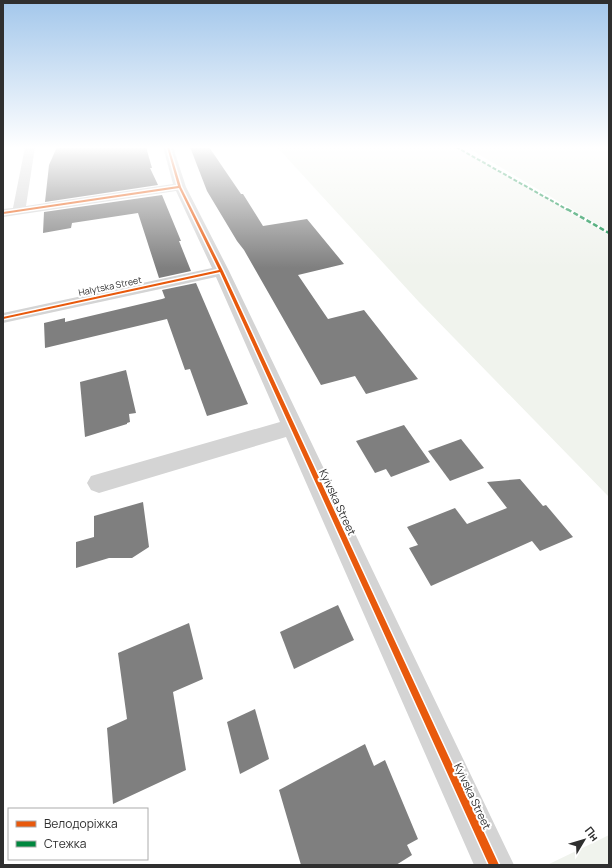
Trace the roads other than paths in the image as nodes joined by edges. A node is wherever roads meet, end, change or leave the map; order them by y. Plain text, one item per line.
1 (23, 188) edge
2 (180, 188) joint
3 (19, 211) junction
4 (3, 214) edge
5 (221, 271) junction
6 (3, 318) edge
7 (293, 427) junction
8 (99, 483) dead end
9 (494, 865) edge

1 - 3 street
2 - 3 street
2 - 5 street, Kyivska Street
3 - 4 street
5 - 6 street, Halytska Street
5 - 7 street, Kyivska Street
7 - 8 street
7 - 9 street, Kyivska Street

